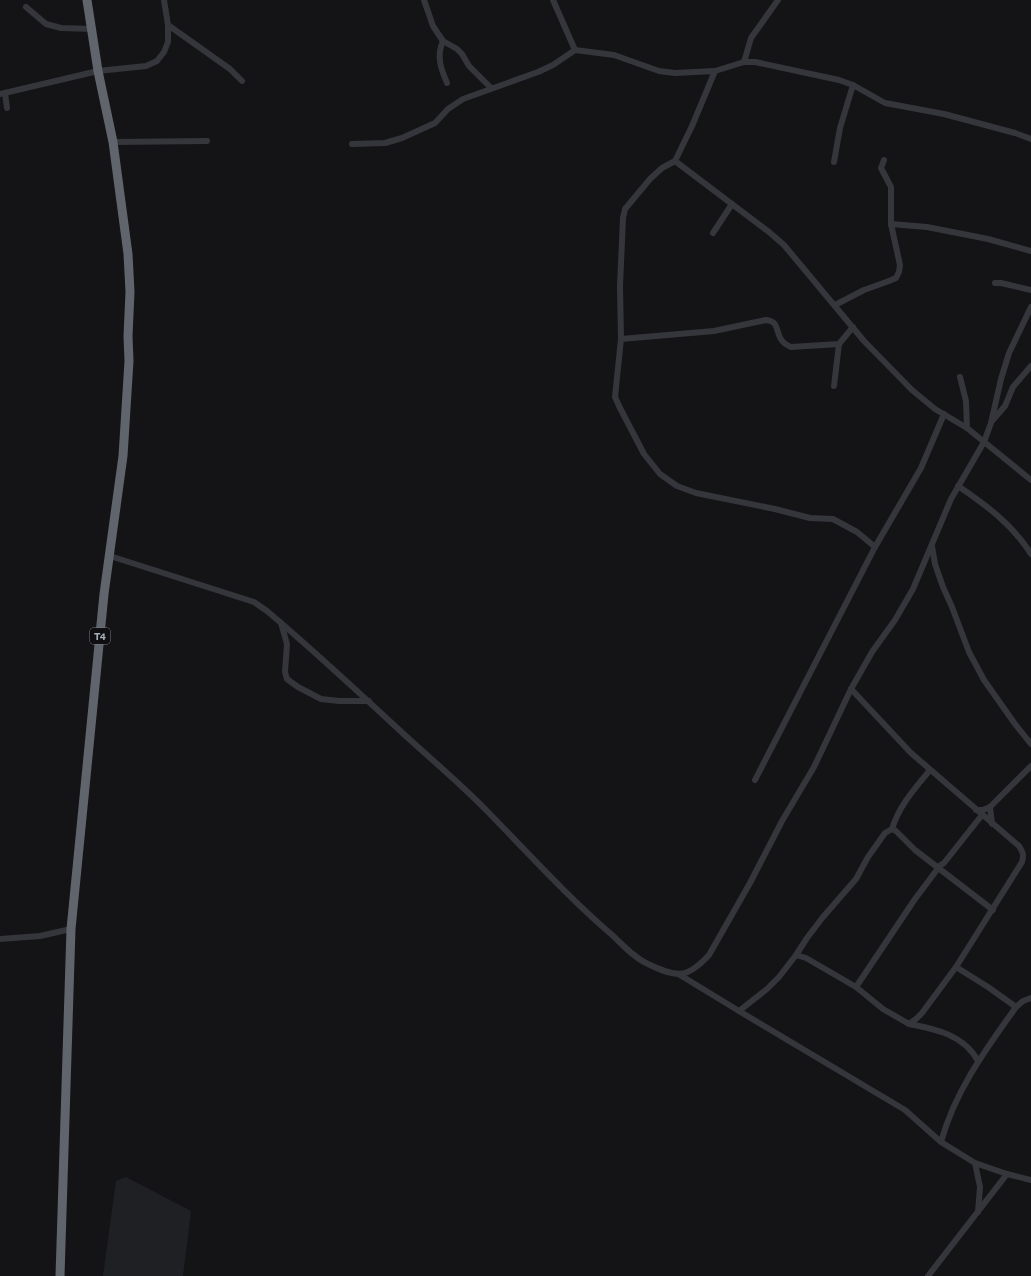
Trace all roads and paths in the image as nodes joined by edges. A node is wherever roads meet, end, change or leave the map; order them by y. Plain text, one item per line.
1 (88, 0) edge
2 (164, 0) edge
3 (424, 0) edge
4 (553, 0) edge
5 (778, 0) edge
6 (26, 7) dead end
7 (168, 24) junction
8 (93, 29) junction
9 (443, 41) junction
10 (575, 50) junction
11 (744, 62) junction
12 (98, 71) junction
13 (715, 71) junction
14 (242, 80) dead end
15 (447, 83) dead end
16 (853, 85) junction
17 (491, 88) junction
18 (3, 93) edge
19 (7, 108) dead end
20 (1031, 139) edge
21 (207, 141) dead end
22 (113, 142) junction
23 (352, 144) dead end
24 (884, 160) dead end
25 (675, 161) junction
26 (834, 162) dead end
27 (732, 204) junction
28 (891, 224) junction
29 (905, 225) junction
30 (713, 234) dead end
31 (892, 234) junction
32 (1031, 251) edge
33 (995, 283) dead end
34 (1031, 290) edge
35 (835, 305) junction
36 (1031, 307) edge
37 (853, 327) junction
38 (621, 339) junction
39 (839, 344) junction
40 (1031, 366) edge
41 (960, 377) dead end
42 (834, 386) dead end
43 (944, 414) junction
44 (991, 422) junction
45 (967, 428) junction
46 (984, 442) junction
47 (1031, 480) edge
48 (958, 486) junction
49 (932, 546) junction
50 (876, 547) junction
51 (1031, 554) edge
52 (110, 556) junction
53 (280, 622) junction
54 (851, 689) junction
55 (369, 701) junction
56 (1031, 744) edge
57 (1031, 766) edge
58 (930, 770) junction
59 (754, 780) dead end
60 (990, 807) junction
61 (976, 810) junction
62 (982, 815) junction
63 (992, 824) junction
64 (892, 829) junction
65 (938, 867) junction
66 (993, 910) junction
67 (71, 929) junction
68 (0, 940) edge
69 (796, 955) junction
70 (956, 967) junction
71 (680, 975) junction
72 (856, 986) junction
73 (1031, 998) edge
74 (1016, 1007) junction
75 (738, 1011) junction
76 (909, 1024) junction
77 (978, 1061) junction
78 (941, 1142) junction
79 (976, 1163) junction
80 (1007, 1174) junction
81 (1031, 1180) edge
82 (978, 1212) junction
83 (60, 1276) edge
84 (928, 1276) edge

1 - 8 highway, T4
2 - 7 street
3 - 9 street
4 - 10 street
5 - 11 street
6 - 8 street
7 - 12 street
7 - 14 street
8 - 12 highway, T4
9 - 15 street
9 - 17 street
10 - 13 street
10 - 17 street
11 - 13 street
11 - 16 street
12 - 18 street
12 - 22 highway, T4
13 - 25 street
16 - 20 street
16 - 26 street
17 - 23 street
18 - 19 street
21 - 22 street
22 - 52 highway, T4
24 - 28 street
25 - 27 street
25 - 38 street
27 - 30 street
27 - 35 street
28 - 29 street
28 - 31 street
29 - 31 street
29 - 32 street
31 - 35 street
33 - 34 street
35 - 37 street
36 - 44 street
37 - 39 street
37 - 43 street
38 - 39 street
38 - 50 street
39 - 42 street
40 - 44 street
41 - 45 street
43 - 45 street
43 - 50 street
44 - 46 street
45 - 46 street
46 - 47 street
46 - 48 street
48 - 49 street
48 - 51 street
49 - 54 street
49 - 56 street
50 - 59 street
52 - 53 street
52 - 67 highway, T4
53 - 55 street
53 - 55 street
54 - 58 street
54 - 71 street
55 - 71 street
57 - 60 street
58 - 61 street
58 - 64 street
60 - 61 street
60 - 63 street
61 - 62 street
62 - 63 street
62 - 65 street
63 - 66 street
64 - 65 street
64 - 69 street
65 - 66 street
65 - 72 street
66 - 70 street
67 - 68 street
67 - 83 highway, T4
69 - 72 street
69 - 75 street
70 - 74 street
70 - 76 street
71 - 75 street
72 - 76 street
73 - 74 street
74 - 77 street
75 - 78 street
76 - 77 street
77 - 78 street
78 - 79 street
79 - 80 street
79 - 82 street
80 - 81 street
80 - 82 street
82 - 84 street

